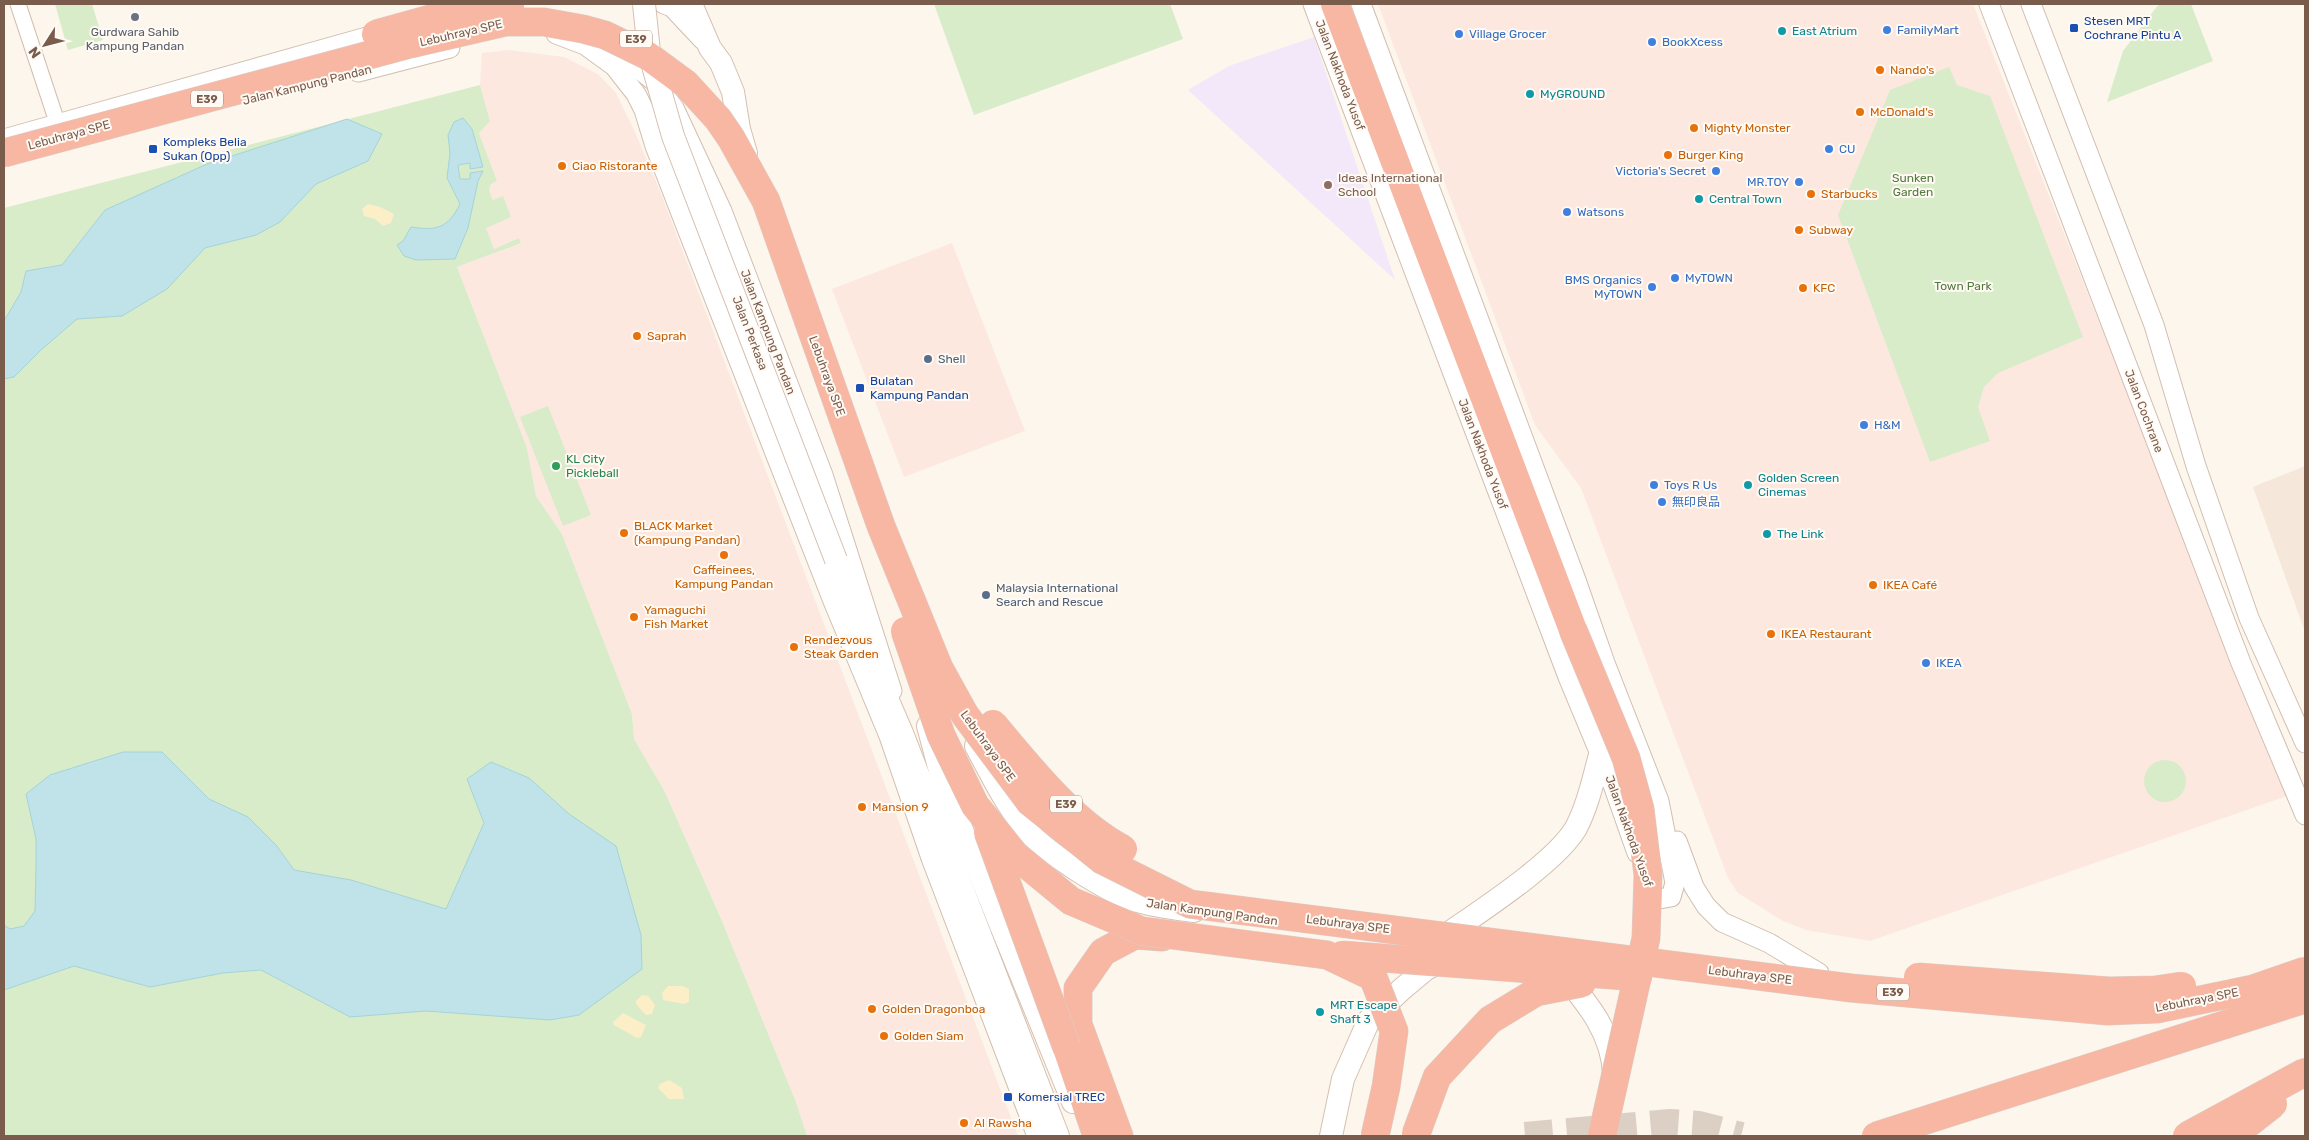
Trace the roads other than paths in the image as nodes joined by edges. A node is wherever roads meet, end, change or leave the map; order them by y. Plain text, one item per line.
1 (18, 4) edge
2 (490, 4) edge
3 (644, 4) edge
4 (664, 4) edge
5 (690, 4) edge
6 (1313, 4) edge
7 (1335, 4) edge
8 (1361, 4) edge
9 (1989, 4) edge
10 (2031, 4) edge
11 (523, 29) junction
12 (710, 48) junction
13 (58, 125) junction
14 (4, 138) edge
15 (64, 148) junction
16 (4, 153) edge
17 (4, 164) edge
18 (778, 224) junction
19 (889, 539) junction
20 (870, 659) joint
21 (1605, 663) junction
22 (1568, 677) junction
23 (896, 734) junction
24 (2305, 743) edge
25 (1600, 755) junction
26 (1659, 801) junction
27 (2305, 815) edge
28 (1647, 933) junction
29 (1439, 940) junction
30 (1500, 946) junction
31 (2305, 954) edge
32 (1701, 959) junction
33 (2305, 971) edge
34 (1820, 973) junction
35 (2305, 982) edge
36 (1851, 988) junction
37 (2305, 999) edge
38 (2305, 1072) edge
39 (2305, 1081) edge
40 (1054, 1126) edge
41 (1037, 1136) edge
42 (1086, 1136) edge
43 (1098, 1136) edge
44 (1119, 1136) edge
45 (1331, 1136) edge
46 (1375, 1136) edge
47 (1415, 1136) edge
48 (1603, 1136) edge
49 (1621, 1136) edge
50 (1876, 1136) edge
51 (2187, 1136) edge
52 (2232, 1136) edge

1 - 13 street
2 - 13 street
3 - 20 main road, Jalan Perkasa, bridge
4 - 12 street, Jalan Kampung Pandan
5 - 12 main road
6 - 22 street, Jalan Nakhoda Yusof
7 - 28 highway, bridge
8 - 21 street, Jalan Nakhoda Yusof
9 - 27 street, Jalan Cochrane
10 - 24 street
11 - 15 street, Jalan Kampung Pandan
11 - 23 street, Jalan Kampung Pandan
11 - 23 street, Jalan Kampung Pandan
12 - 19 main road, Jalan Kampung Pandan
13 - 14 street
13 - 15 street
14 - 18 highway, Lebuhraya SPE / E39, bridge
15 - 17 street, Jalan Kampung Pandan
16 - 18 highway, Lebuhraya SPE / E39, bridge
18 - 32 highway, Lebuhraya SPE / E39, bridge
18 - 36 highway, Lebuhraya SPE / E39, bridge
18 - 43 highway, bridge
18 - 46 highway, bridge
19 - 29 main road, Jalan Kampung Pandan
19 - 42 main road, Jalan Kampung Pandan
20 - 23 main road, Jalan Kampung Pandan
21 - 22 street
21 - 26 street, Jalan Nakhoda Yusof
22 - 25 street, Jalan Nakhoda Yusof
23 - 40 main road, Jalan Kampung Pandan
23 - 41 street, Jalan Kampung Pandan
25 - 26 street, Jalan Nakhoda Yusof
25 - 29 main road
26 - 34 street
28 - 48 highway, bridge
28 - 49 highway, bridge
29 - 30 main road, Jalan Kampung Pandan
30 - 32 highway
30 - 45 main road
30 - 48 main road
31 - 32 highway, Lebuhraya SPE / E39, bridge
32 - 34 highway
32 - 47 highway, bridge
33 - 36 highway, Lebuhraya SPE / E39, bridge
34 - 35 highway, bridge
36 - 44 highway, bridge
37 - 50 highway, bridge
38 - 51 highway, bridge
39 - 52 highway, bridge

